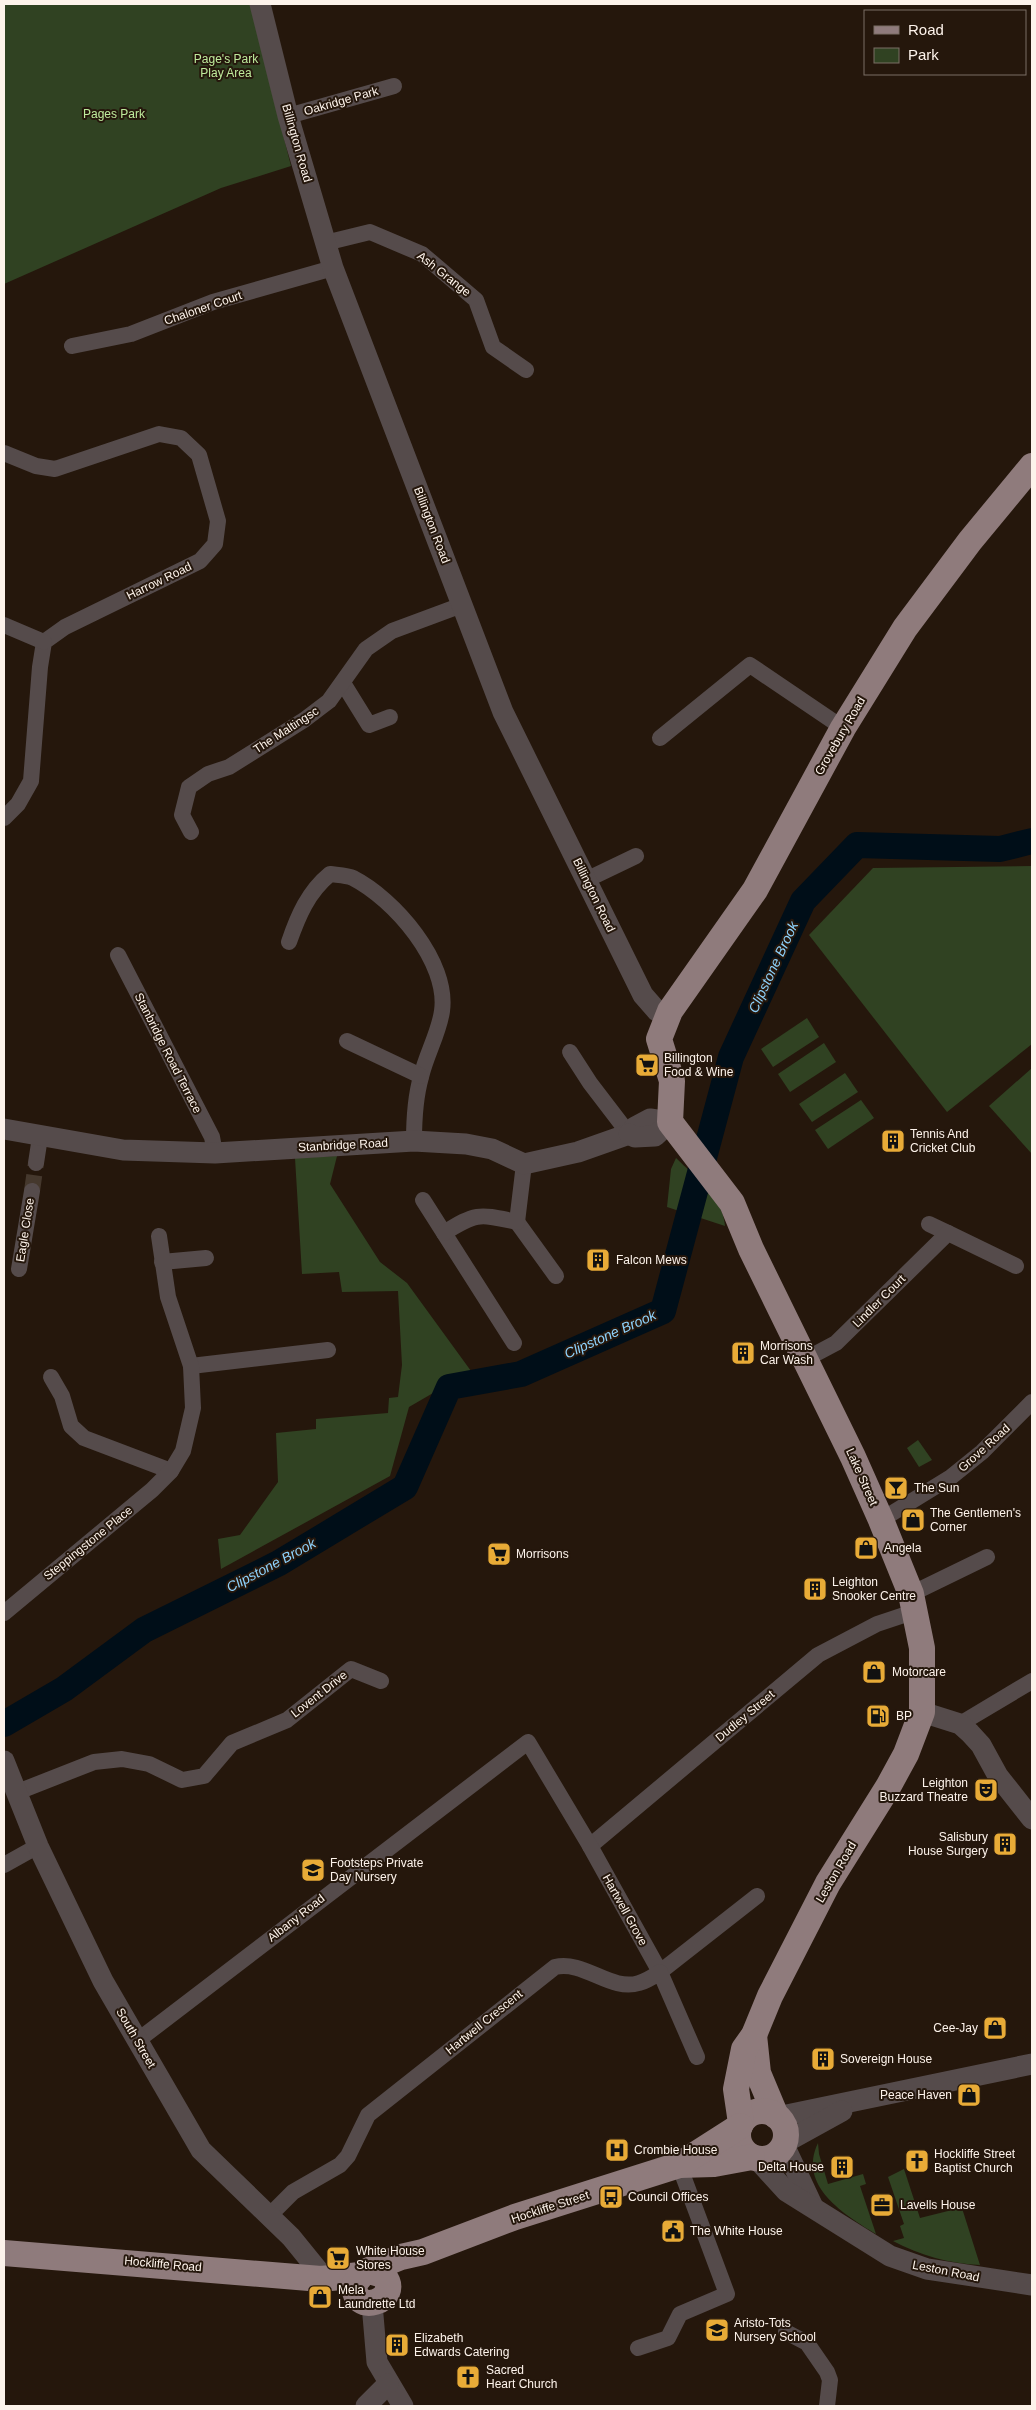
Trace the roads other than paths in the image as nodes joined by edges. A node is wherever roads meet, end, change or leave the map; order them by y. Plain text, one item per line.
1 (260, 4) edge
2 (394, 86) dead end
3 (288, 116) junction
4 (325, 243) junction
5 (333, 268) junction
6 (72, 346) dead end
7 (526, 370) dead end
8 (4, 453) edge
9 (1032, 466) edge
10 (462, 605) junction
11 (4, 625) edge
12 (44, 642) junction
13 (343, 683) junction
14 (390, 717) dead end
15 (843, 728) junction
16 (660, 738) dead end
17 (4, 818) edge
18 (191, 832) dead end
19 (636, 856) dead end
20 (586, 880) junction
21 (289, 942) dead end
22 (118, 955) dead end
23 (667, 1018) junction
24 (348, 1041) dead end
25 (570, 1052) dead end
26 (421, 1076) junction
27 (4, 1129) edge
28 (676, 1131) junction
29 (629, 1134) junction
30 (40, 1137) junction
31 (414, 1141) junction
32 (215, 1153) junction
33 (36, 1163) tunnel mouth
34 (524, 1164) junction
35 (32, 1191) tunnel mouth
36 (423, 1200) dead end
37 (517, 1222) junction
38 (929, 1224) dead end
39 (444, 1233) junction
40 (948, 1233) junction
41 (159, 1236) dead end
42 (206, 1258) dead end
43 (162, 1262) junction
44 (1016, 1266) dead end
45 (19, 1269) dead end
46 (556, 1276) dead end
47 (514, 1343) dead end
48 (328, 1350) dead end
49 (804, 1360) junction
50 (191, 1366) junction
51 (50, 1377) dead end
52 (1032, 1402) edge
53 (170, 1471) junction
54 (881, 1520) junction
55 (987, 1557) dead end
56 (913, 1603) junction
57 (4, 1613) edge
58 (381, 1681) dead end
59 (1032, 1681) edge
60 (922, 1712) junction
61 (960, 1724) junction
62 (528, 1742) joint
63 (4, 1761) edge
64 (15, 1793) junction
65 (1032, 1819) edge
66 (38, 1846) junction
67 (590, 1846) junction
68 (4, 1865) edge
69 (757, 1896) dead end
70 (660, 1972) junction
71 (754, 2035) junction
72 (137, 2041) junction
73 (697, 2057) dead end
74 (1032, 2064) edge
75 (860, 2102) junction
76 (777, 2117) junction
77 (740, 2125) junction
78 (784, 2144) junction
79 (754, 2158) junction
80 (679, 2165) junction
81 (815, 2209) junction
82 (269, 2216) junction
83 (4, 2253) edge
84 (321, 2279) junction
85 (1032, 2285) edge
86 (369, 2286) junction
87 (786, 2332) dead end
88 (638, 2348) dead end
89 (388, 2384) junction
90 (366, 2406) edge
91 (404, 2406) edge
92 (827, 2406) edge

1 - 3 street, Billington Road
2 - 3 street, Oakridge Park
3 - 4 street, Billington Road
4 - 5 street, Billington Road
4 - 7 street, Ash Grange
5 - 6 street, Chaloner Court
5 - 10 street, Billington Road
8 - 12 street, Harrow Road
9 - 15 main road, Grovebury Road
10 - 13 street, The Maltingsc
10 - 20 street, Billington Road
11 - 12 street
12 - 17 street
13 - 14 street
13 - 18 street, The Maltingsc
15 - 16 street
15 - 23 main road, Grovebury Road
19 - 20 street
20 - 23 street, Billington Road
21 - 26 street
22 - 32 street, Stanbridge Road Terrace
23 - 28 main road, Grovebury Road
24 - 26 street
25 - 29 street
26 - 31 street
27 - 30 street, Stanbridge Road
28 - 29 street
28 - 49 main road, Lake Street
29 - 34 street
30 - 32 street, Stanbridge Road
30 - 33 street
31 - 32 street, Stanbridge Road
31 - 34 street, Stanbridge Road
34 - 37 street
35 - 45 street, Eagle Close
36 - 39 street
37 - 39 street
37 - 46 street
38 - 40 street
39 - 47 street
40 - 44 street
40 - 49 street, Lindler Court
41 - 43 street, Steppingstone Place
42 - 43 street
43 - 50 street, Steppingstone Place
48 - 50 street
49 - 54 main road, Lake Street
50 - 53 street, Steppingstone Place
51 - 53 street
52 - 54 street, Grove Road
53 - 57 street, Steppingstone Place
54 - 56 main road, Lake Street
55 - 56 street, Dudley Street
56 - 60 main road, Lake Street
56 - 67 street, Dudley Street
58 - 64 street, Lovent Drive
59 - 61 street
60 - 61 street
60 - 71 main road, Leston Road
61 - 65 street
62 - 67 street, Hartwell Grove
62 - 72 street, Albany Road
63 - 64 street, South Street
64 - 66 street, South Street
66 - 68 street
66 - 72 street, South Street
67 - 70 street, Hartwell Grove
69 - 70 street
70 - 73 street
70 - 82 street, Hartwell Crescent
71 - 76 main road, Leston Road
71 - 77 main road, Leston Road
72 - 82 street, South Street
74 - 75 street
75 - 76 street
75 - 78 street
76 - 77 main road
76 - 78 main road
77 - 79 main road
77 - 80 main road, Hockliffe Street
78 - 79 main road
78 - 81 street
79 - 80 main road, Hockliffe Street
79 - 81 street, Leston Road
80 - 86 main road, Hockliffe Street
80 - 88 street
81 - 85 street, Leston Road
82 - 84 street, South Street
83 - 84 main road, Hockliffe Road
84 - 86 main road, Hockliffe Road
86 - 89 street
87 - 92 street
89 - 90 street
89 - 91 street

